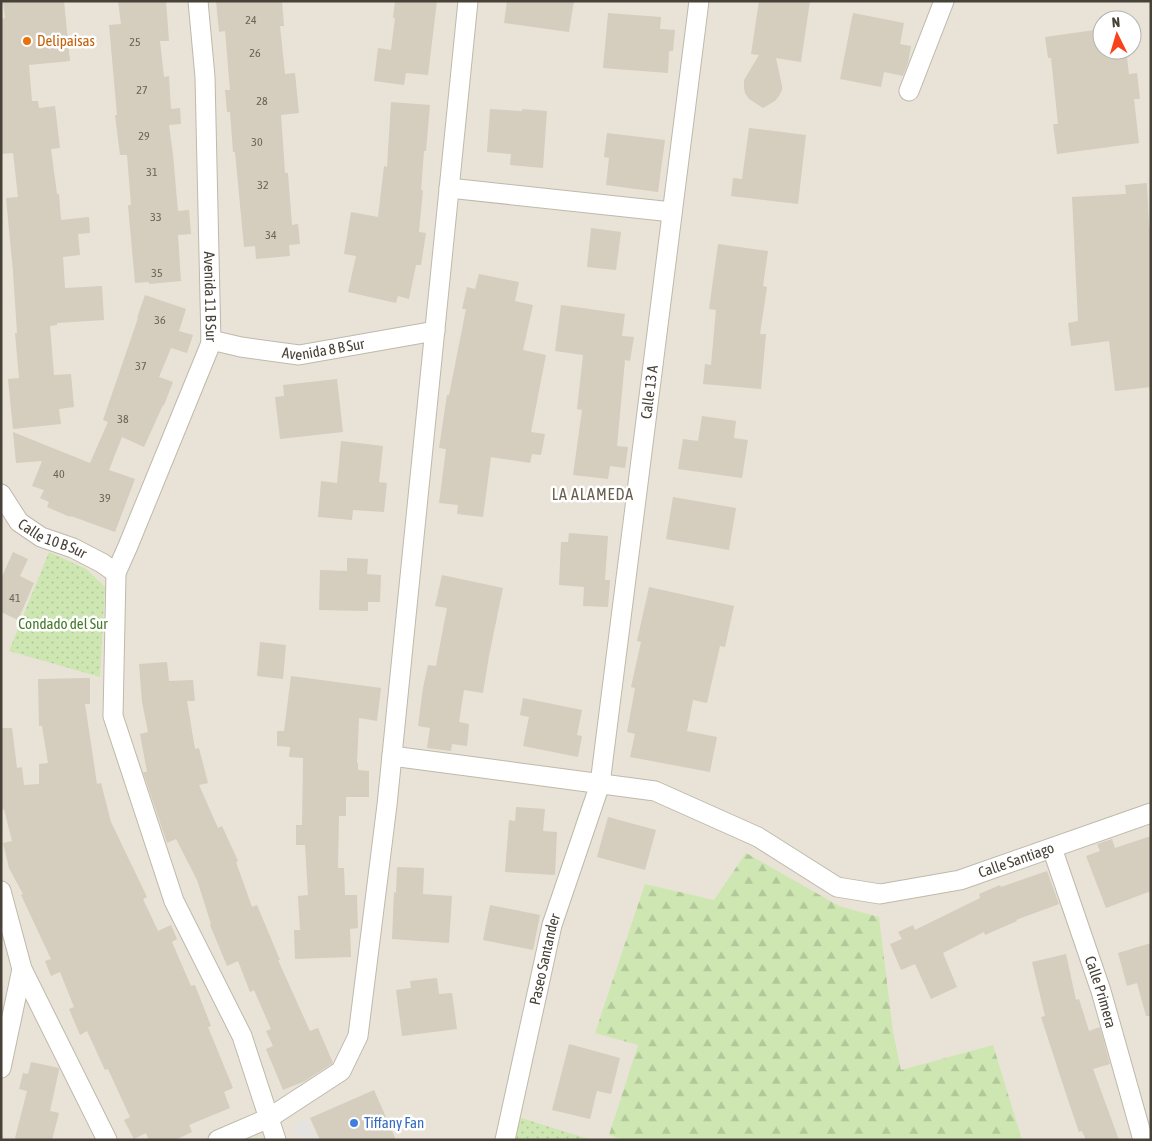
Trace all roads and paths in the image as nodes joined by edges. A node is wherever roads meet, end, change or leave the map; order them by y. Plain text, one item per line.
1 (198, 1) edge
2 (468, 1) edge
3 (699, 1) edge
4 (944, 1) edge
5 (909, 91) dead end
6 (449, 188) junction
7 (672, 212) junction
8 (435, 331) junction
9 (211, 340) junction
10 (1, 494) edge
11 (116, 573) junction
12 (392, 756) junction
13 (600, 784) junction
14 (1151, 813) edge
15 (1052, 848) junction
16 (1, 892) edge
17 (22, 969) junction
18 (1, 1068) edge
19 (269, 1118) junction
20 (107, 1140) edge
21 (218, 1140) edge
22 (276, 1140) edge
23 (505, 1140) edge
24 (1143, 1140) edge

1 - 9 street, Avenida 11 B Sur
2 - 6 street
3 - 7 street, Calle 13 A
4 - 5 street
6 - 7 street
6 - 8 street
7 - 13 street, Calle 13 A
8 - 9 street, Avenida 8 B Sur
8 - 12 street
9 - 11 street, Avenida 11 B Sur
10 - 11 street, Calle 10 B Sur
11 - 19 street
12 - 13 street
12 - 19 street
13 - 15 street, Calle Santiago
13 - 23 street, Paseo Santander
14 - 15 street, Calle Santiago
15 - 24 street, Calle Primera
16 - 17 street
17 - 18 street
17 - 20 street
19 - 21 street
19 - 22 street

